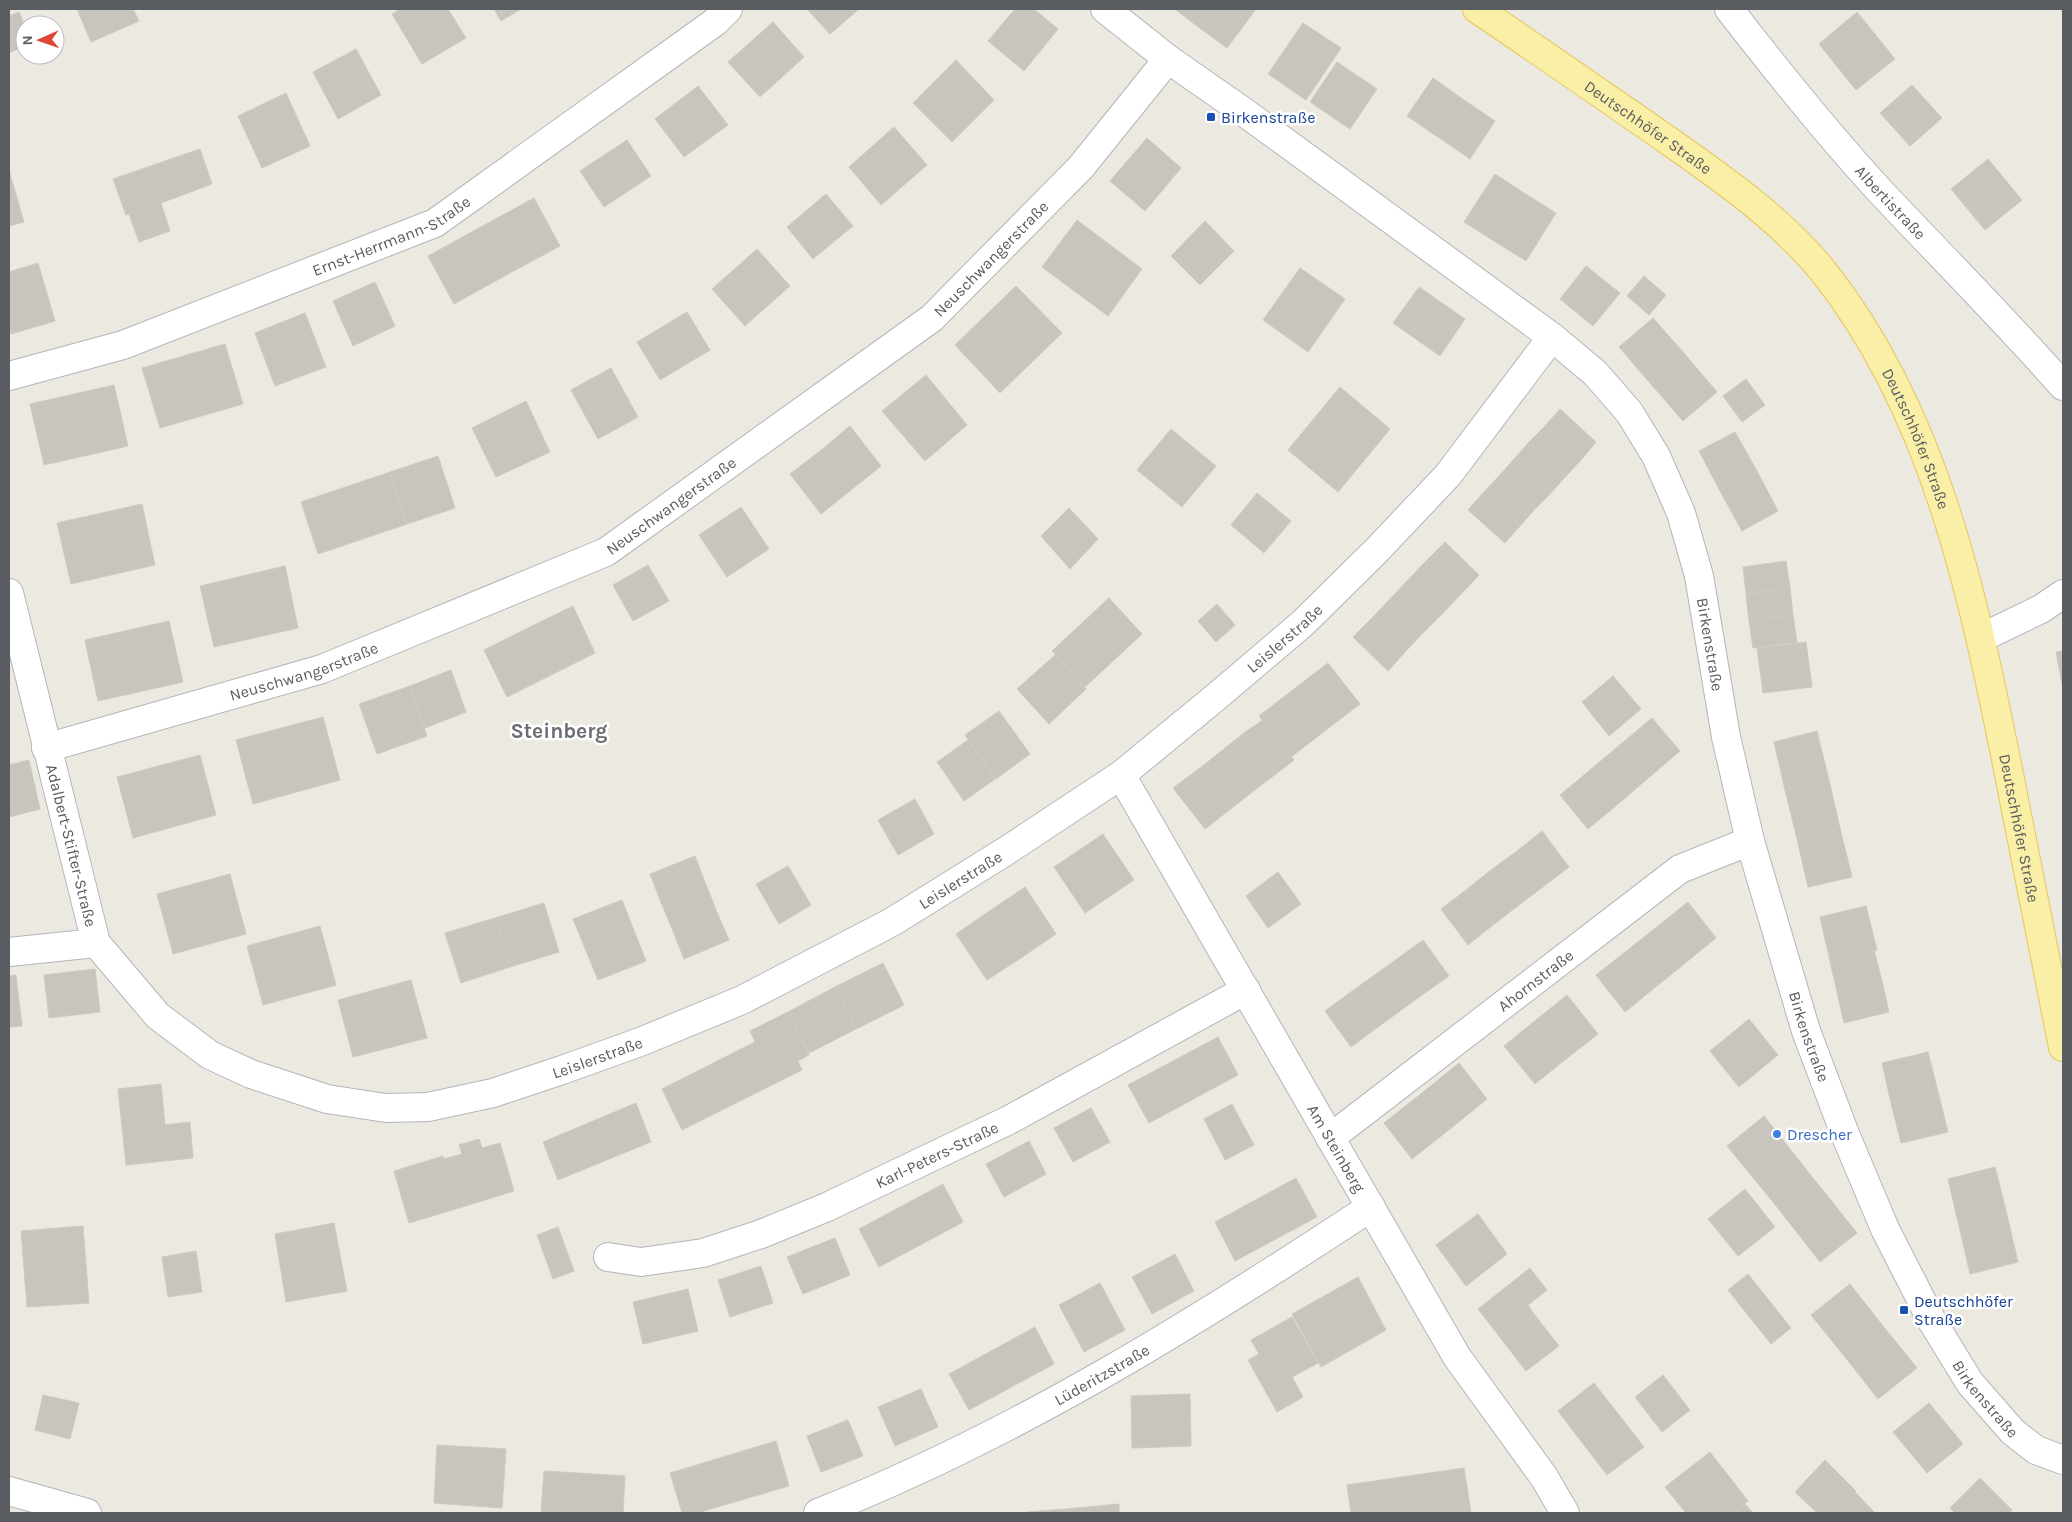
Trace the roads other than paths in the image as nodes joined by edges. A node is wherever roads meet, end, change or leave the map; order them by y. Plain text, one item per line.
1 (728, 9) edge
2 (1105, 9) edge
3 (1477, 9) edge
4 (1729, 9) edge
5 (1168, 59) junction
6 (1552, 337) junction
7 (9, 376) edge
8 (2063, 386) edge
9 (2063, 594) edge
10 (9, 598) edge
11 (1980, 638) junction
12 (46, 748) junction
13 (1121, 775) junction
14 (1750, 841) junction
15 (96, 943) junction
16 (9, 952) edge
17 (1246, 990) junction
18 (2063, 1047) edge
19 (210, 1055) joint
20 (1330, 1138) junction
21 (1371, 1207) junction
22 (608, 1257) dead end
23 (2063, 1460) edge
24 (9, 1491) edge
25 (87, 1513) edge
26 (818, 1513) edge
27 (1565, 1513) edge

1 - 7 street, Ernst-Herrmann-Straße
2 - 5 street, Birkenstraße
3 - 11 main road, Deutschhöfer Straße
4 - 8 street, Albertistraße
5 - 6 street, Birkenstraße
5 - 12 street, Neuschwangerstraße
6 - 13 street, Leislerstraße
6 - 14 street, Birkenstraße
9 - 11 street
10 - 12 street, Adalbert-Stifter-Straße
11 - 18 main road, Deutschhöfer Straße
12 - 15 street, Adalbert-Stifter-Straße
13 - 17 street, Am Steinberg
13 - 19 street, Leislerstraße
14 - 20 street, Ahornstraße
14 - 23 street, Birkenstraße
15 - 16 street
15 - 19 street, Adalbert-Stifter-Straße
17 - 20 street, Am Steinberg
17 - 22 street, Karl-Peters-Straße
20 - 21 street, Am Steinberg
21 - 26 street, Lüderitzstraße
21 - 27 street, Am Steinberg
24 - 25 street

